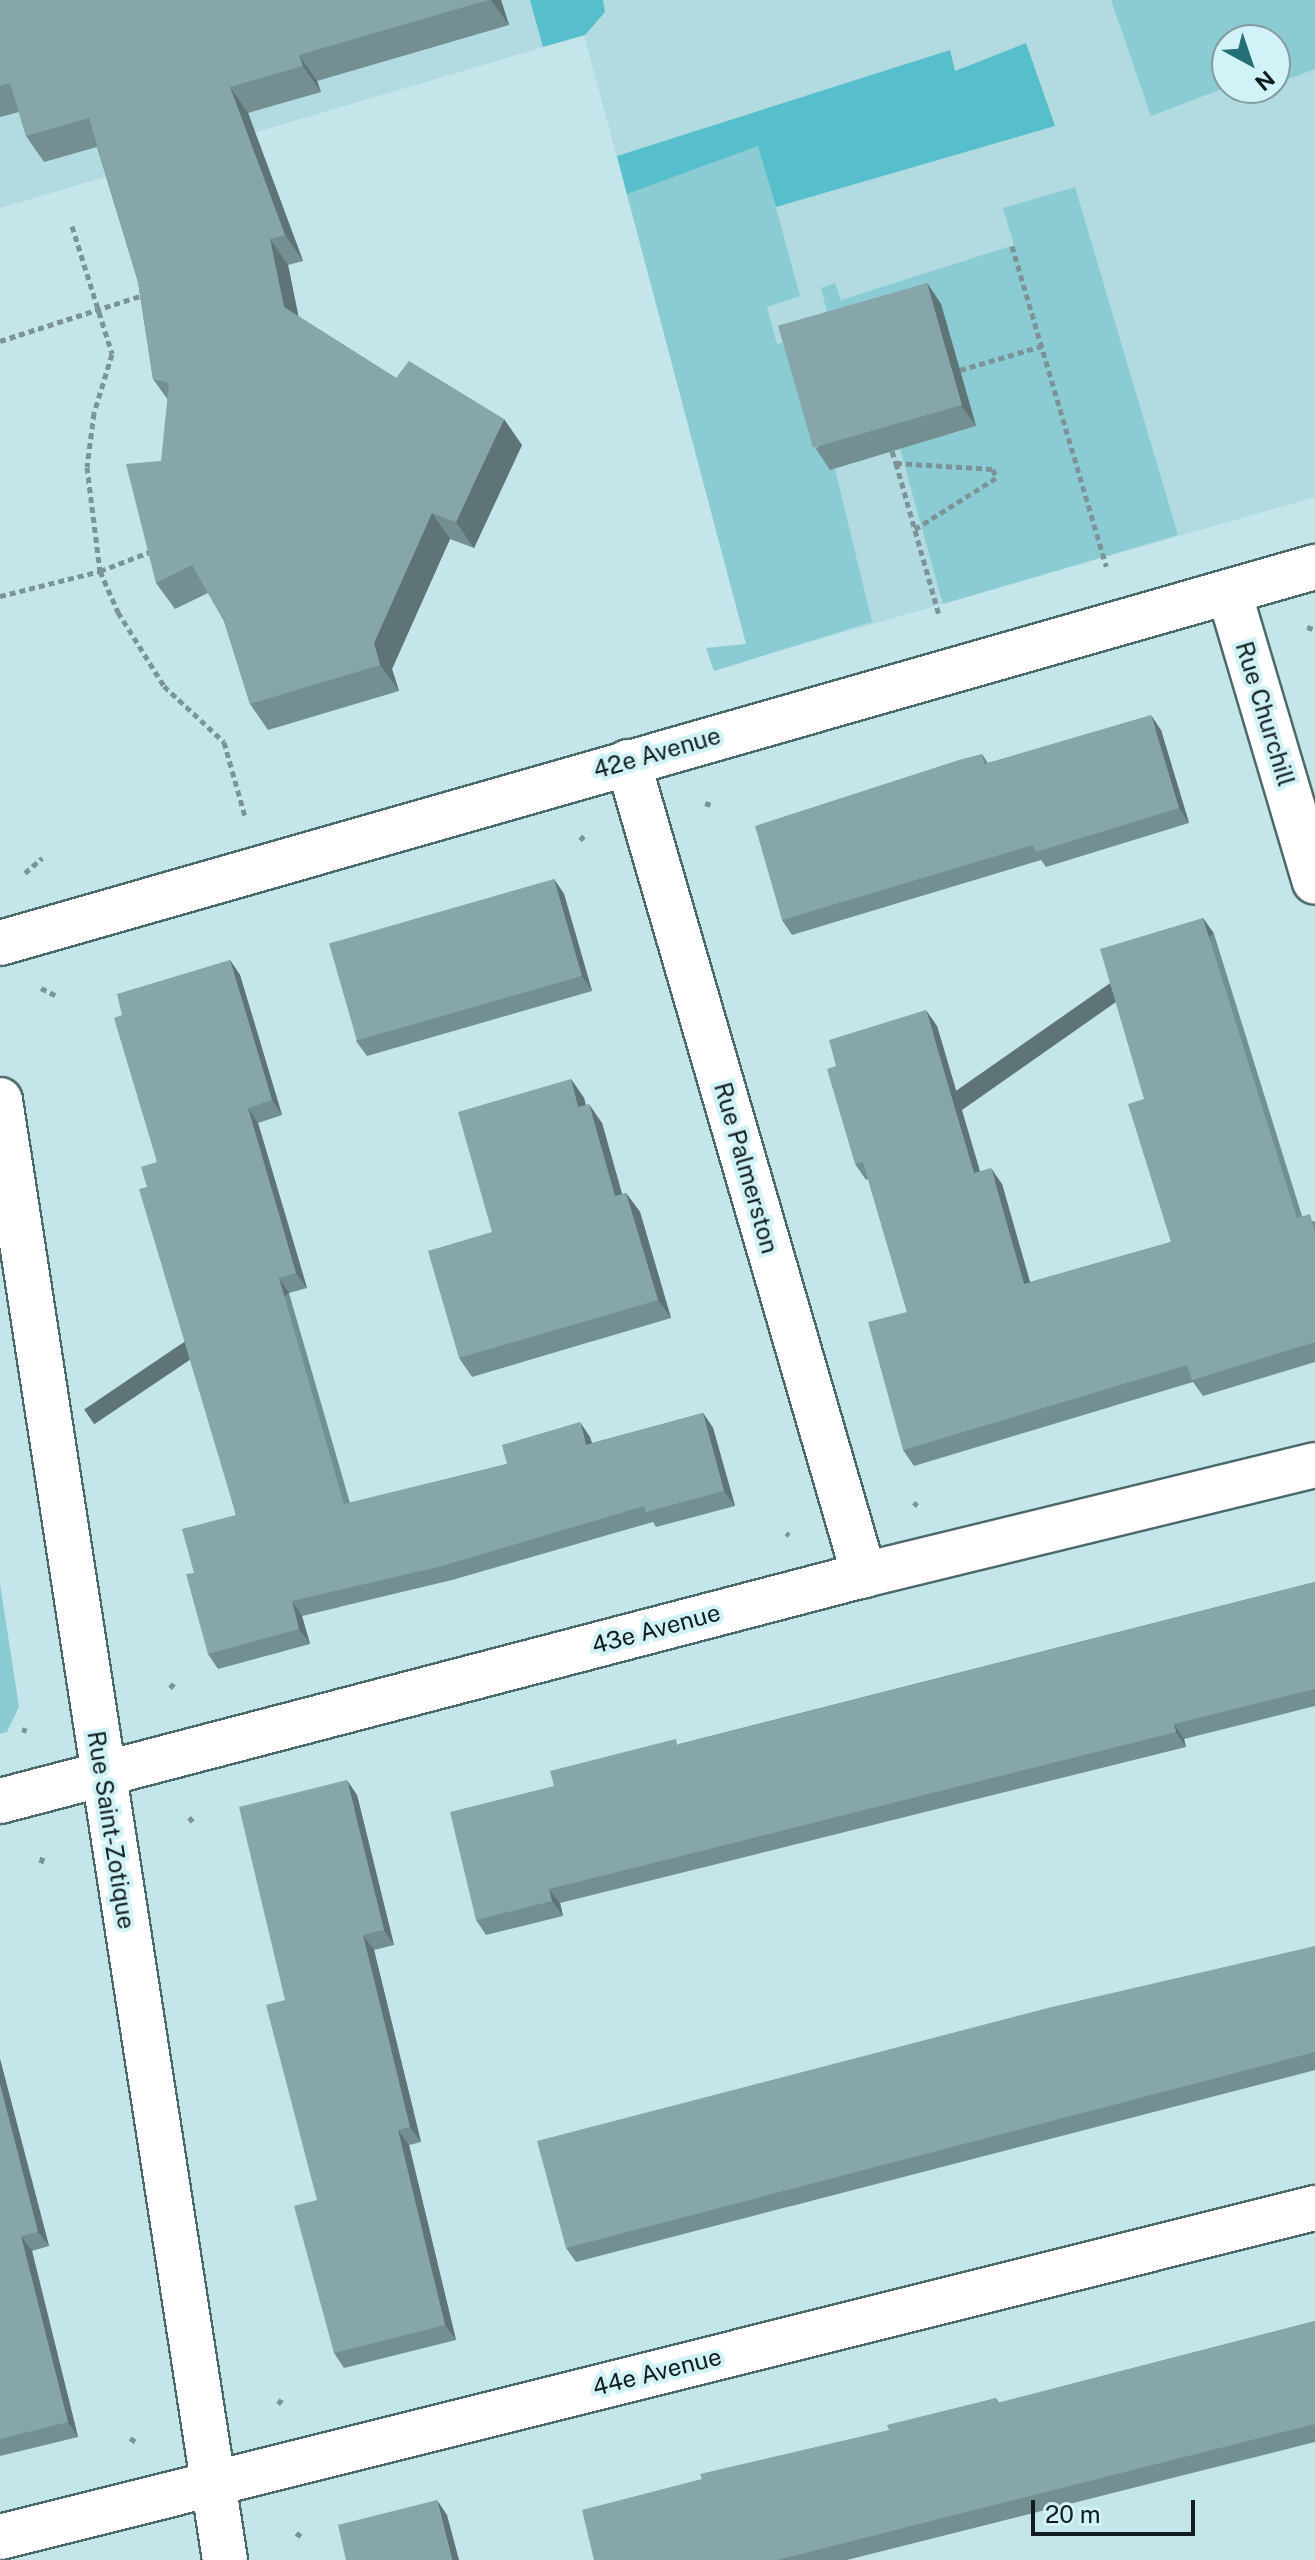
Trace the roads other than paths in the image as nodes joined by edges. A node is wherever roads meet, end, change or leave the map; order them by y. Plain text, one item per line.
1 (1315, 567) edge
2 (1229, 592) junction
3 (628, 762) junction
4 (1315, 882) edge
5 (0, 943) edge
6 (0, 1100) edge
7 (1315, 1465) edge
8 (864, 1575) junction
9 (103, 1774) junction
10 (0, 1801) edge
11 (1315, 2208) edge
12 (211, 2483) junction
13 (0, 2537) edge
14 (225, 2560) edge

1 - 2 street, 42e Avenue
2 - 3 street, 42e Avenue
2 - 4 street, Rue Churchill
3 - 5 street, 42e Avenue
3 - 8 street, Rue Palmerston
6 - 9 street, Rue Saint-Zotique
7 - 8 street, 43e Avenue
8 - 9 street, 43e Avenue
9 - 10 street, 43e Avenue
9 - 12 street, Rue Saint-Zotique
11 - 12 street, 44e Avenue
12 - 13 street, 44e Avenue
12 - 14 street, Rue Saint-Zotique

